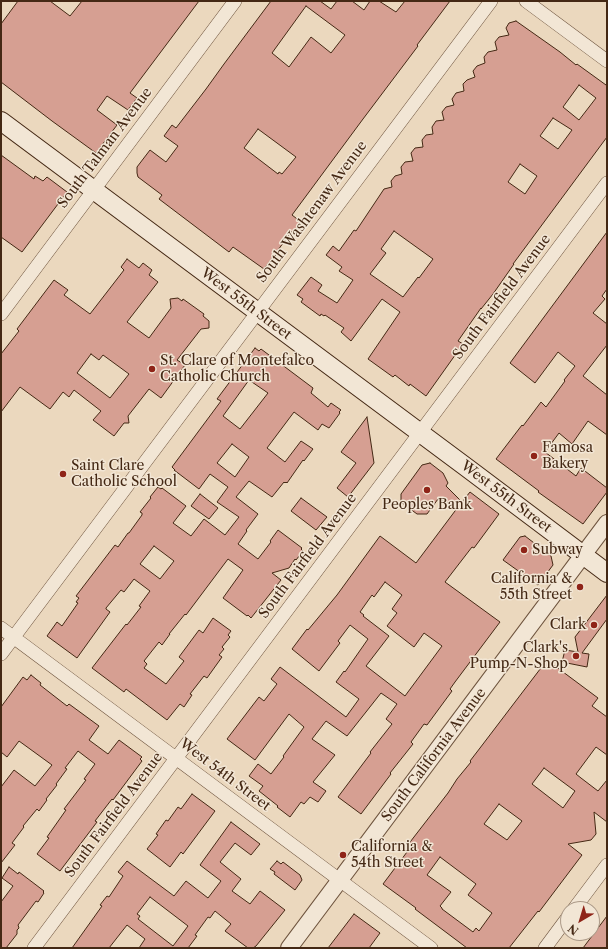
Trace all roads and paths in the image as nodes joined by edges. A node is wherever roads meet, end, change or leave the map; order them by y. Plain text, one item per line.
1 (235, 1) edge
2 (490, 1) edge
3 (526, 1) edge
4 (607, 61) edge
5 (1, 121) edge
6 (607, 183) edge
7 (94, 190) junction
8 (257, 312) junction
9 (1, 314) edge
10 (420, 433) junction
11 (607, 523) edge
12 (583, 555) junction
13 (607, 573) edge
14 (1, 628) edge
15 (14, 637) junction
16 (1, 654) edge
17 (176, 758) junction
18 (607, 865) edge
19 (340, 880) junction
20 (580, 901) edge
21 (560, 928) edge
22 (34, 948) edge
23 (289, 948) edge
24 (431, 948) edge
25 (545, 948) edge

1 - 7 street, South Talman Avenue
2 - 8 street, South Washtenaw Avenue
3 - 4 street
5 - 7 main road, West 55th Street
6 - 10 street, South Fairfield Avenue
7 - 8 main road, West 55th Street
7 - 9 street, South Talman Avenue
8 - 10 main road, West 55th Street
8 - 15 street, South Washtenaw Avenue
10 - 12 main road, West 55th Street
10 - 17 street, South Fairfield Avenue
11 - 12 street, South California Avenue
12 - 13 main road, West 55th Street
12 - 19 street, South California Avenue
14 - 15 street, West 54th Street
15 - 16 street, South Washtenaw Avenue
15 - 17 street, West 54th Street
17 - 19 street, West 54th Street
17 - 22 street, South Fairfield Avenue
18 - 20 street
19 - 23 street, South California Avenue
19 - 24 street, West 54th Street
21 - 25 street

